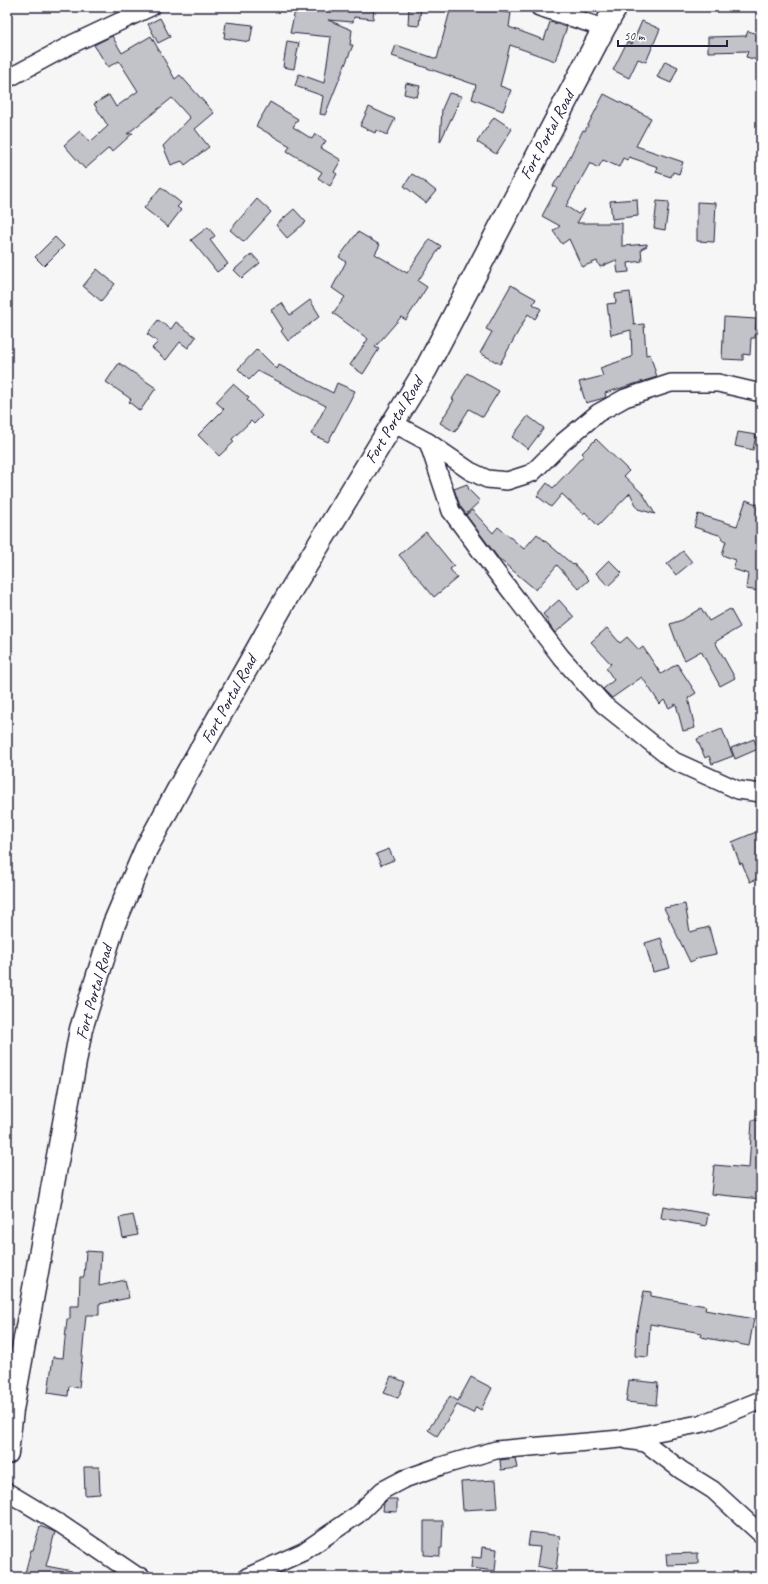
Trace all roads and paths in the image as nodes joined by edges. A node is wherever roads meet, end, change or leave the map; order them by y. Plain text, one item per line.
1 (151, 7) edge
2 (539, 7) edge
3 (616, 7) edge
4 (604, 28) junction
5 (7, 79) edge
6 (761, 393) edge
7 (393, 423) junction
8 (428, 442) junction
9 (761, 793) edge
10 (761, 1400) edge
11 (622, 1440) junction
12 (7, 1453) edge
13 (7, 1492) edge
14 (761, 1534) edge
15 (142, 1577) edge
16 (247, 1577) edge

1 - 5 street
2 - 4 street
3 - 4 main road, Fort Portal Road
4 - 7 main road, Fort Portal Road
6 - 8 street
7 - 8 street
7 - 12 main road, Fort Portal Road
8 - 9 street
10 - 11 street
11 - 14 street
11 - 16 street
13 - 15 street

